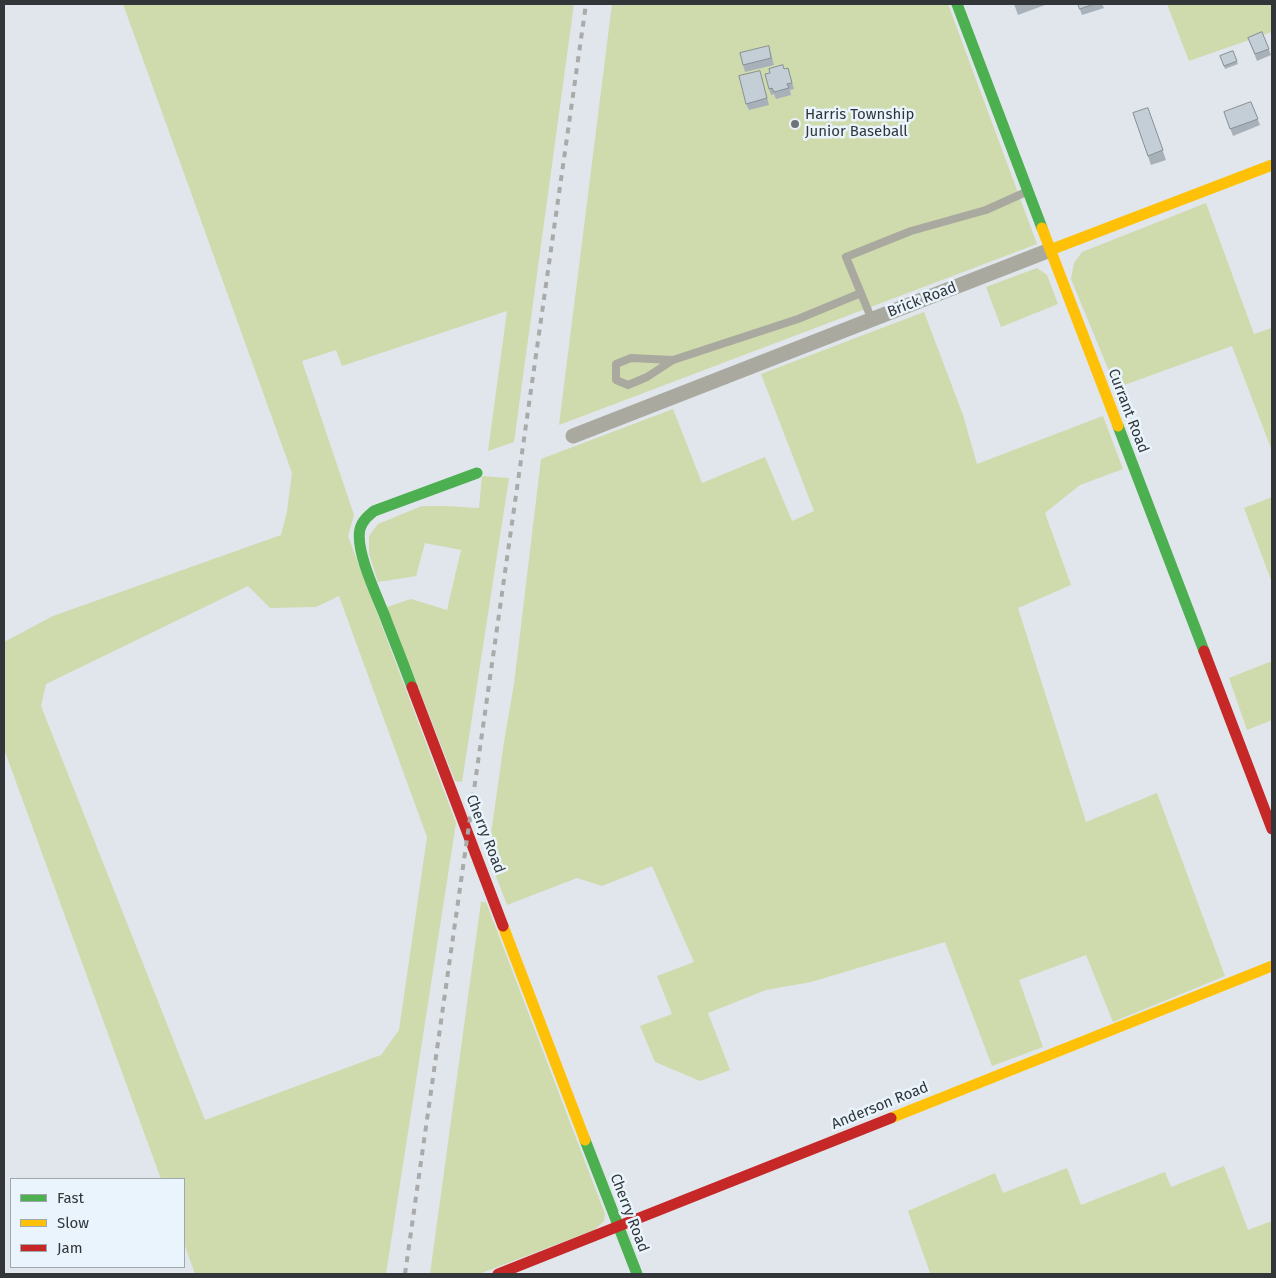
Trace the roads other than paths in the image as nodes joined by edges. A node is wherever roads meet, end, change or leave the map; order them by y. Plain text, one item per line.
1 (957, 4) edge
2 (1272, 165) edge
3 (1028, 191) junction
4 (1050, 250) junction
5 (861, 293) junction
6 (872, 320) junction
7 (673, 360) junction
8 (573, 436) dead end
9 (477, 473) dead end
10 (1272, 829) edge
11 (1272, 966) edge
12 (618, 1227) junction
13 (498, 1274) edge
14 (637, 1274) edge

1 - 3 street, Currant Road
2 - 4 street, Brick Road
3 - 4 street, Currant Road
3 - 5 lane
4 - 6 street, Brick Road
4 - 10 street, Currant Road
5 - 6 lane
5 - 7 lane
6 - 8 street, Brick Road
7 - 7 lane
9 - 12 street, Cherry Road
11 - 12 street, Anderson Road
12 - 13 street, Anderson Road
12 - 14 street, Cherry Road

